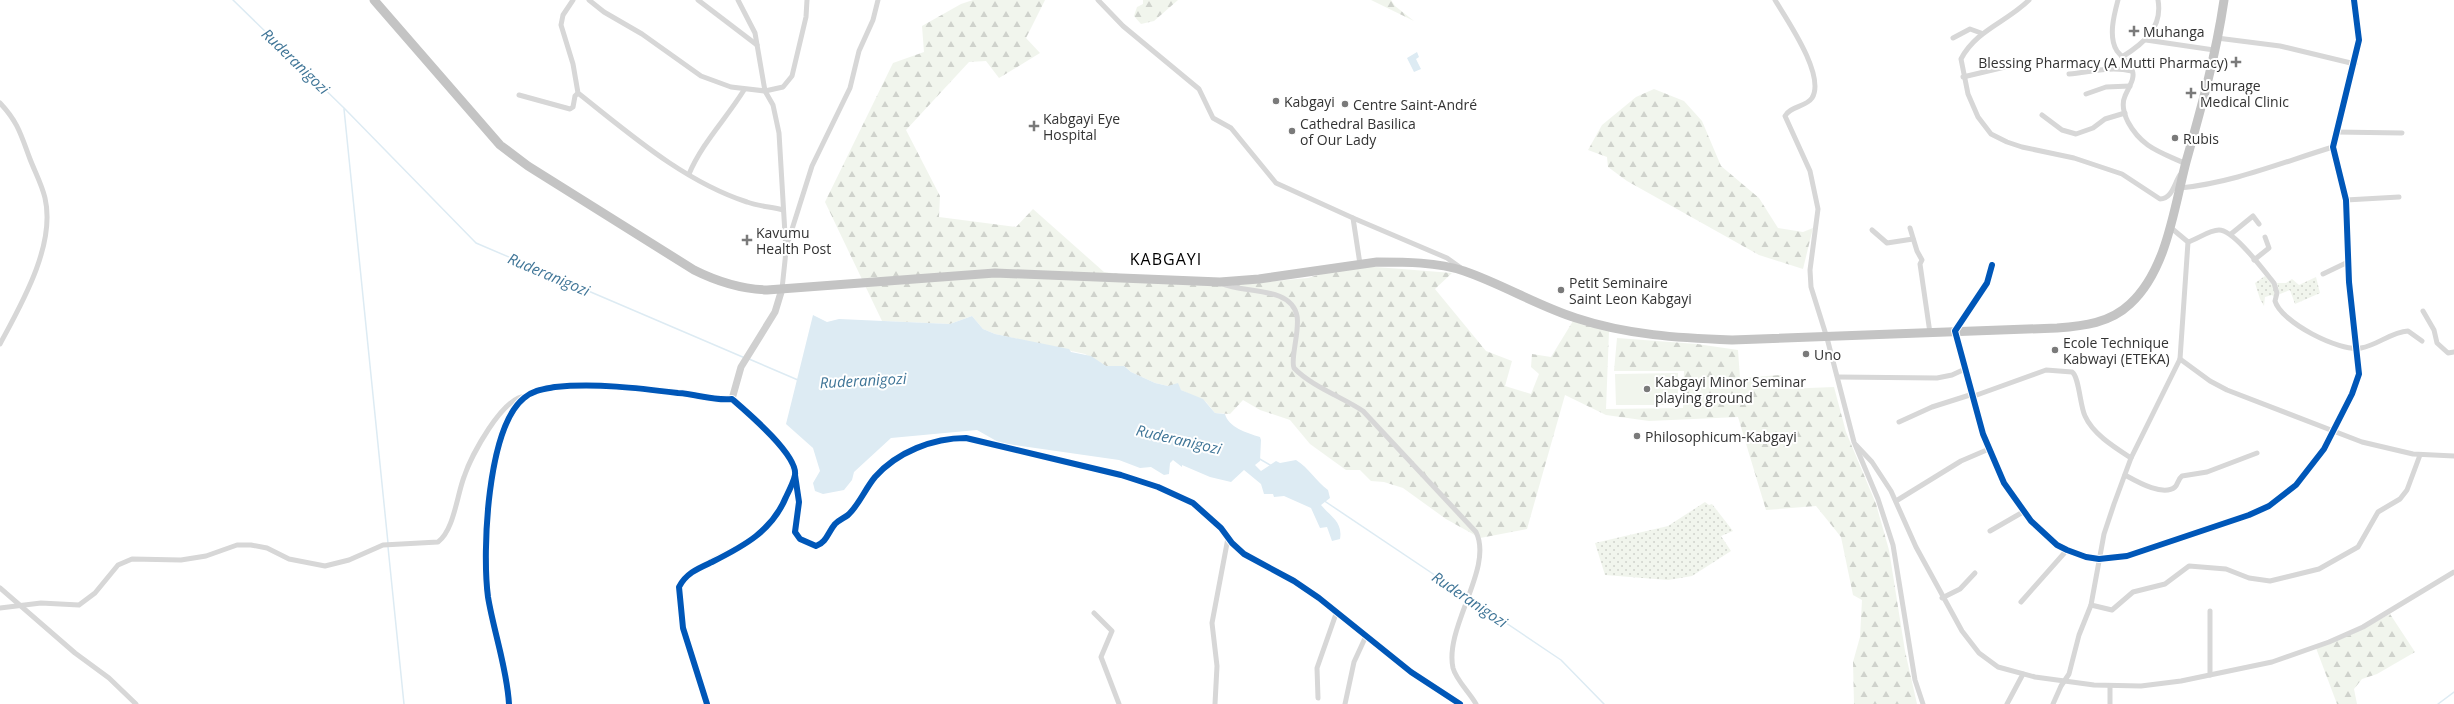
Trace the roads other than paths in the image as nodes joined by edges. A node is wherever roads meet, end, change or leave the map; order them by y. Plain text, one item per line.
1 (374, 0) edge
2 (573, 0) edge
3 (589, 0) edge
4 (698, 0) edge
5 (738, 0) edge
6 (807, 0) edge
7 (878, 0) edge
8 (1098, 0) edge
9 (1775, 0) edge
10 (2029, 0) edge
11 (2118, 0) edge
12 (2158, 0) edge
13 (2224, 0) edge
14 (2354, 0) edge
15 (1981, 33) junction
16 (1953, 38) dead end
17 (2217, 38) junction
18 (2146, 40) junction
19 (757, 45) junction
20 (2214, 50) junction
21 (2122, 57) junction
22 (2354, 64) junction
23 (2005, 67) dead end
24 (2132, 71) junction
25 (2069, 74) dead end
26 (1963, 77) junction
27 (2130, 86) junction
28 (744, 90) junction
29 (765, 91) junction
30 (578, 93) junction
31 (2086, 94) dead end
32 (519, 95) dead end
33 (0, 103) edge
34 (2125, 113) junction
35 (2042, 115) dead end
36 (2336, 132) junction
37 (2402, 133) dead end
38 (2333, 147) junction
39 (2185, 167) junction
40 (688, 174) junction
41 (2180, 188) junction
42 (2399, 197) dead end
43 (2346, 200) junction
44 (782, 210) junction
45 (1353, 218) junction
46 (2259, 224) dead end
47 (2169, 226) junction
48 (1910, 228) dead end
49 (1872, 230) dead end
50 (2231, 234) junction
51 (2265, 237) dead end
52 (1913, 239) junction
53 (2188, 242) junction
54 (786, 251) junction
55 (2254, 260) junction
56 (2348, 262) junction
57 (1360, 264) junction
58 (1992, 265) dead end
59 (1464, 271) junction
60 (2323, 274) dead end
61 (1220, 282) junction
62 (782, 288) junction
63 (2423, 311) dead end
64 (1955, 331) junction
65 (1930, 333) junction
66 (1828, 338) junction
67 (2422, 340) dead end
68 (0, 344) edge
69 (2357, 348) junction
70 (2454, 352) edge
71 (2180, 359) junction
72 (1965, 369) junction
73 (1838, 377) junction
74 (1973, 395) junction
75 (526, 396) junction
76 (732, 399) junction
77 (1899, 422) dead end
78 (2333, 431) junction
79 (1854, 442) junction
80 (1989, 449) junction
81 (2257, 453) dead end
82 (2420, 454) junction
83 (2454, 456) edge
84 (2131, 458) junction
85 (795, 475) junction
86 (2125, 475) junction
87 (1896, 501) junction
88 (2023, 512) junction
89 (1990, 531) dead end
90 (1228, 538) junction
91 (2067, 550) junction
92 (2099, 559) junction
93 (2454, 572) edge
94 (1975, 573) dead end
95 (0, 588) edge
96 (1942, 598) junction
97 (2021, 602) dead end
98 (18, 605) junction
99 (2092, 605) junction
100 (0, 608) edge
101 (1336, 611) junction
102 (2210, 611) dead end
103 (1094, 613) dead end
104 (1366, 636) junction
105 (2023, 674) junction
106 (2210, 675) junction
107 (2064, 682) junction
108 (2110, 686) junction
109 (1318, 698) dead end
110 (136, 704) edge
111 (509, 704) edge
112 (707, 704) edge
113 (1119, 704) edge
114 (1215, 704) edge
115 (1344, 704) edge
116 (1460, 704) edge
117 (1476, 704) edge
118 (1923, 704) edge
119 (2008, 704) edge
120 (2053, 704) edge
121 (2110, 704) edge

1 - 62 highway
2 - 30 street
3 - 28 street
4 - 19 street
5 - 19 street
6 - 29 street
7 - 54 street
8 - 45 street
9 - 66 street
10 - 15 street
11 - 21 street
12 - 18 street
13 - 17 highway
14 - 22 street
15 - 16 street
15 - 26 street
17 - 20 highway
17 - 22 street
18 - 20 street
18 - 21 street
19 - 29 street
20 - 39 highway
21 - 24 street
22 - 36 street
23 - 26 street
24 - 25 street
24 - 27 street
26 - 39 street
27 - 31 street
27 - 34 street
28 - 29 street
28 - 40 street
29 - 44 street
30 - 32 street
30 - 40 street
33 - 68 street
34 - 35 street
34 - 39 street
36 - 37 street
36 - 38 street
38 - 41 street
38 - 43 street
39 - 41 highway
40 - 44 street
41 - 47 highway
42 - 43 street
43 - 56 street
44 - 54 street
45 - 57 street
45 - 59 street
46 - 50 street
47 - 53 street
47 - 64 highway
48 - 52 street
49 - 52 street
50 - 53 street
50 - 55 street
51 - 55 street
52 - 65 street
53 - 71 street
54 - 62 street
55 - 69 street
56 - 60 street
56 - 69 street
57 - 59 highway
57 - 61 highway
58 - 64 street
59 - 66 highway
61 - 62 highway
61 - 117 street
62 - 76 street
63 - 70 street
64 - 65 highway
64 - 72 street
65 - 66 highway
66 - 73 street
67 - 69 street
69 - 78 street
71 - 78 street
71 - 84 street
72 - 73 street
72 - 74 street
73 - 79 street
74 - 77 street
74 - 80 street
74 - 84 street
75 - 76 street
75 - 98 street
75 - 111 street
76 - 85 street
78 - 82 street
78 - 92 street
79 - 87 street
79 - 118 street
80 - 87 street
80 - 88 street
81 - 86 street
82 - 83 street
82 - 99 street
84 - 86 street
85 - 90 street
85 - 112 street
86 - 92 street
87 - 96 street
88 - 89 street
88 - 91 street
90 - 101 street
90 - 114 street
91 - 92 street
91 - 97 street
92 - 99 street
93 - 106 street
94 - 96 street
95 - 98 street
96 - 105 street
98 - 100 street
98 - 110 street
99 - 107 street
101 - 104 street
101 - 109 street
102 - 106 street
103 - 113 street
104 - 115 street
104 - 116 street
105 - 107 street
105 - 119 street
106 - 108 street
107 - 108 street
107 - 120 street
108 - 121 street

